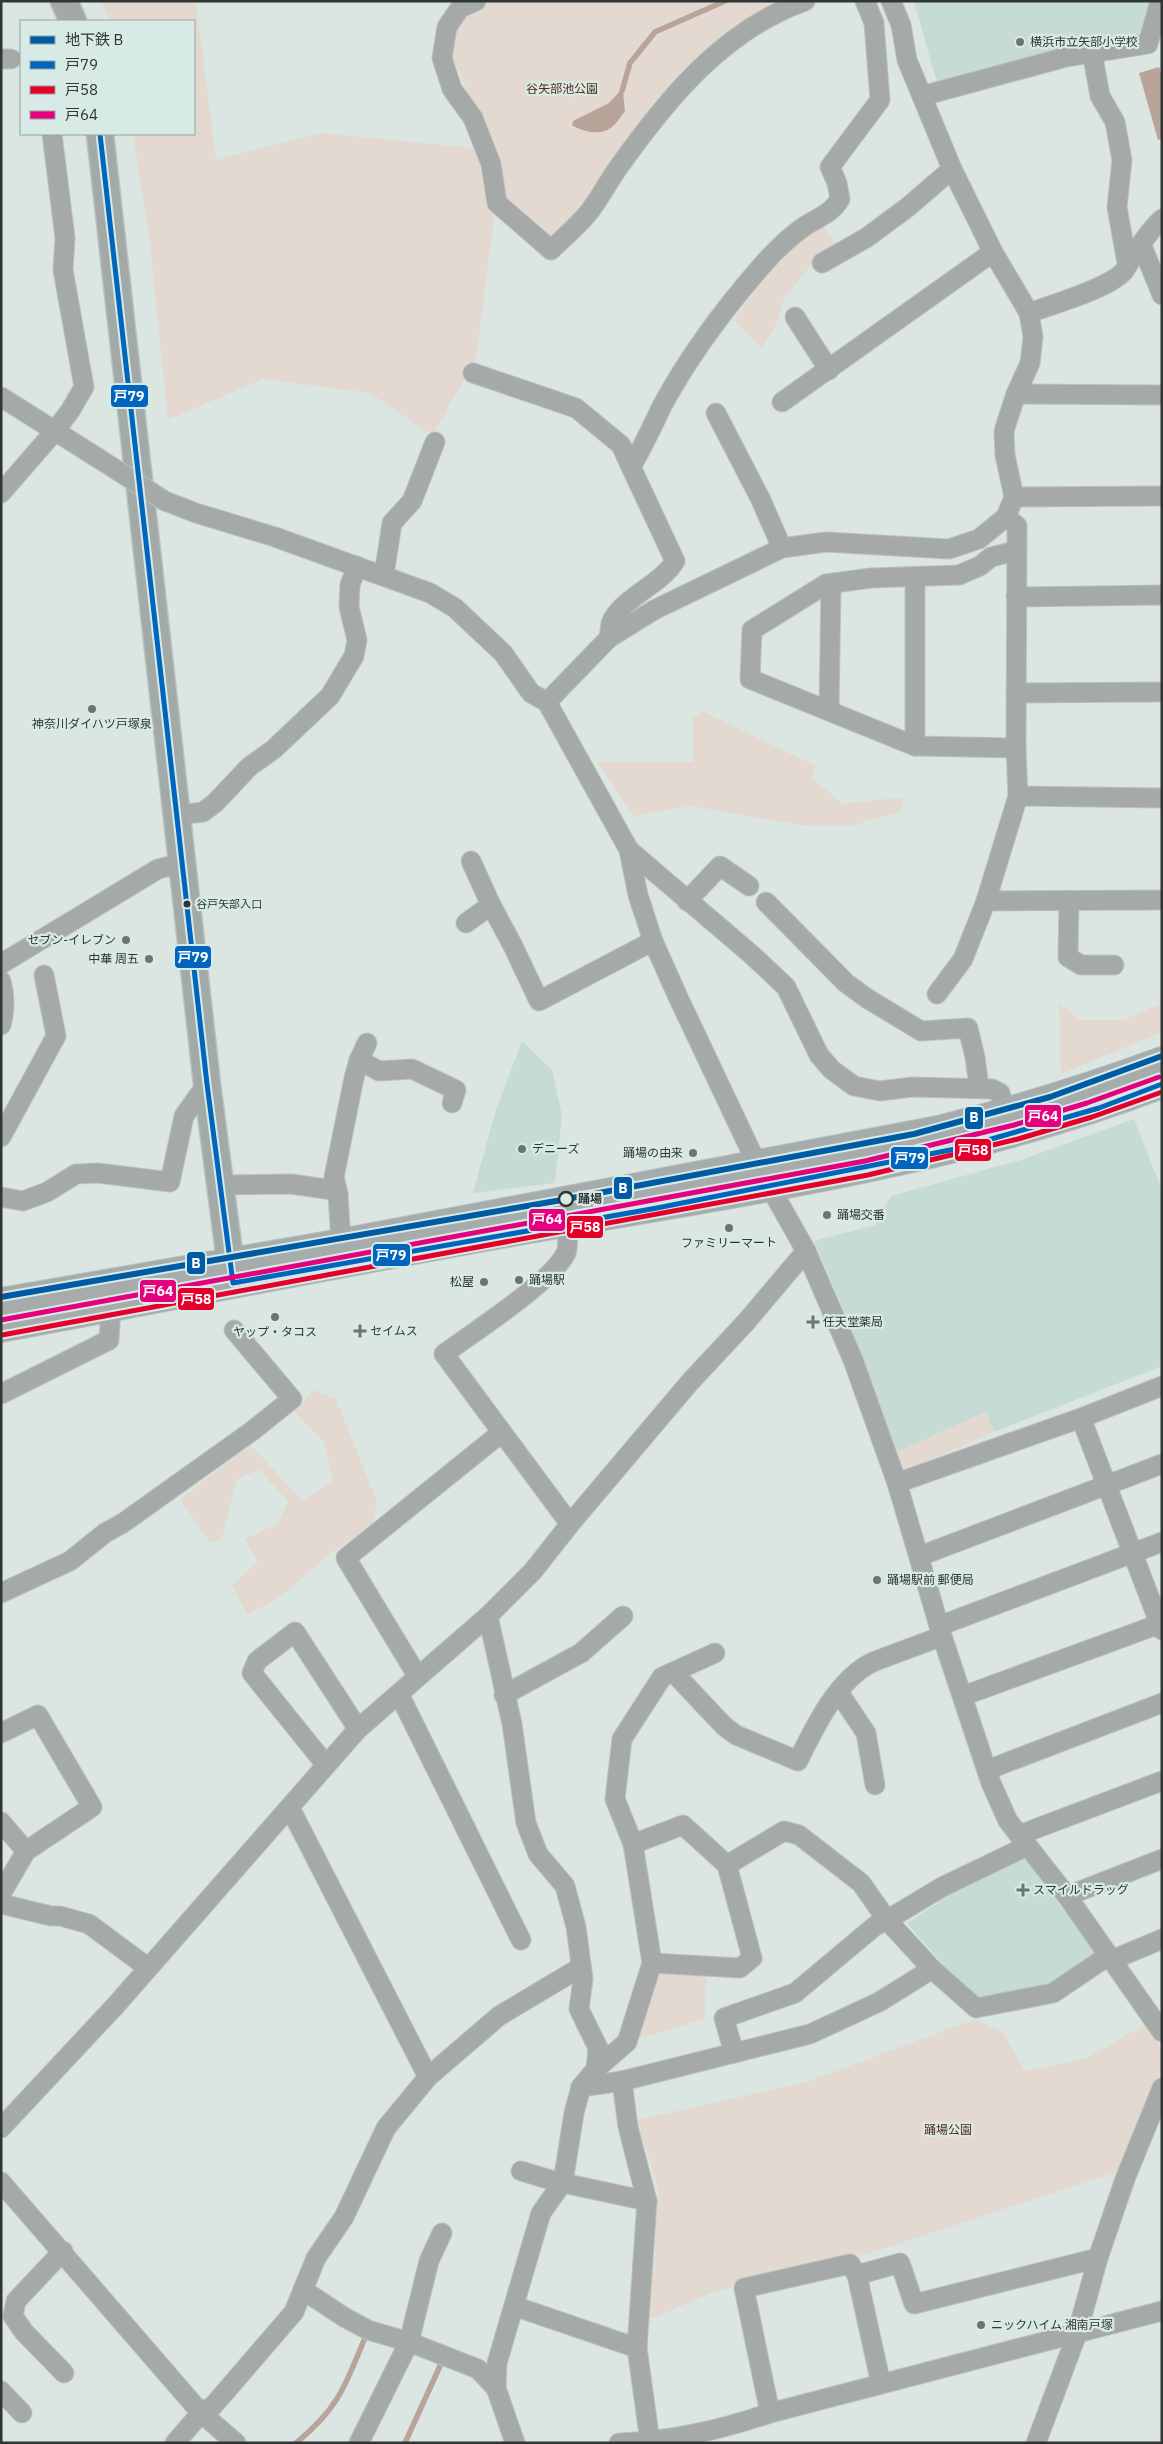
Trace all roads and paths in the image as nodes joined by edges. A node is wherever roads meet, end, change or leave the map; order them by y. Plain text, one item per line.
1 (64, 1) edge
2 (476, 1) edge
3 (805, 1) edge
4 (865, 1) edge
5 (891, 1) edge
6 (1160, 1) edge
7 (73, 20) edge
8 (1092, 52) junction
9 (922, 96) junction
10 (52, 135) edge
11 (100, 135) edge
12 (952, 169) junction
13 (1162, 219) edge
14 (1142, 246) junction
15 (993, 252) junction
16 (1127, 262) junction
17 (822, 263) dead end
18 (1162, 295) edge
19 (1029, 313) junction
20 (795, 317) dead end
21 (829, 370) junction
22 (473, 373) dead end
23 (1016, 394) junction
24 (1162, 395) edge
25 (1, 397) edge
26 (782, 402) dead end
27 (716, 413) dead end
28 (54, 432) junction
29 (435, 442) dead end
30 (631, 467) junction
31 (1, 493) edge
32 (1162, 496) edge
33 (1014, 497) junction
34 (1006, 517) junction
35 (782, 548) junction
36 (1016, 551) junction
37 (357, 566) junction
38 (384, 575) junction
39 (915, 578) junction
40 (832, 584) junction
41 (1162, 595) edge
42 (1016, 597) junction
43 (609, 638) junction
44 (1162, 692) edge
45 (1016, 693) junction
46 (547, 702) junction
47 (829, 711) junction
48 (915, 746) junction
49 (1016, 748) junction
50 (1018, 796) junction
51 (1162, 798) edge
52 (177, 816) junction
53 (629, 850) junction
54 (471, 861) dead end
55 (183, 863) junction
56 (749, 886) dead end
57 (1069, 900) junction
58 (1162, 900) edge
59 (687, 901) junction
60 (986, 901) junction
61 (766, 902) dead end
62 (490, 905) junction
63 (466, 923) dead end
64 (653, 941) junction
65 (1, 964) edge
66 (1114, 965) dead end
67 (44, 975) dead end
68 (1, 981) edge
69 (937, 994) dead end
70 (1, 1025) edge
71 (1162, 1061) edge
72 (207, 1084) junction
73 (1162, 1084) edge
74 (979, 1087) junction
75 (452, 1104) dead end
76 (1006, 1113) junction
77 (1, 1137) edge
78 (763, 1176) junction
79 (220, 1185) junction
80 (338, 1194) junction
81 (1, 1197) edge
82 (567, 1223) junction
83 (341, 1244) junction
84 (806, 1251) junction
85 (232, 1273) junction
86 (1, 1302) edge
87 (111, 1308) junction
88 (1, 1328) edge
89 (234, 1330) dead end
90 (1162, 1386) edge
91 (1, 1394) edge
92 (1081, 1418) junction
93 (501, 1433) junction
94 (1162, 1464) edge
95 (897, 1483) junction
96 (1107, 1485) junction
97 (570, 1524) junction
98 (1162, 1542) edge
99 (1133, 1553) junction
100 (920, 1556) junction
101 (1, 1593) edge
102 (488, 1616) junction
103 (623, 1616) dead end
104 (1161, 1625) edge
105 (940, 1631) junction
106 (715, 1653) dead end
107 (674, 1673) junction
108 (418, 1677) junction
109 (839, 1693) junction
110 (398, 1694) junction
111 (504, 1695) junction
112 (963, 1696) junction
113 (1162, 1703) edge
114 (358, 1729) junction
115 (1, 1733) edge
116 (326, 1765) junction
117 (987, 1770) junction
118 (1162, 1781) edge
119 (875, 1786) dead end
120 (290, 1808) junction
121 (1, 1822) edge
122 (1023, 1841) junction
123 (633, 1844) junction
124 (26, 1851) junction
125 (1162, 1859) edge
126 (727, 1866) junction
127 (1, 1894) edge
128 (1067, 1896) junction
129 (1, 1902) edge
130 (887, 1920) junction
131 (1162, 1938) edge
132 (521, 1940) dead end
133 (1110, 1958) junction
134 (652, 1964) junction
135 (147, 1967) junction
136 (580, 1967) junction
137 (932, 1969) junction
138 (1162, 2032) edge
139 (734, 2053) junction
140 (596, 2069) junction
141 (428, 2077) junction
142 (622, 2082) junction
143 (581, 2087) junction
144 (1162, 2088) edge
145 (1, 2128) edge
146 (521, 2171) dead end
147 (1, 2182) edge
148 (563, 2182) junction
149 (647, 2200) junction
150 (442, 2233) dead end
151 (63, 2251) junction
152 (1098, 2258) junction
153 (858, 2275) junction
154 (303, 2290) junction
155 (514, 2306) junction
156 (1162, 2311) edge
157 (1077, 2334) junction
158 (409, 2342) junction
159 (637, 2348) junction
160 (64, 2373) dead end
161 (882, 2384) junction
162 (496, 2388) junction
163 (1, 2391) edge
164 (22, 2413) dead end
165 (201, 2413) junction
166 (770, 2413) junction
167 (734, 2434) edge
168 (650, 2442) edge
169 (175, 2443) edge
170 (236, 2443) edge
171 (359, 2443) edge
172 (515, 2443) edge
173 (620, 2443) edge
174 (1036, 2443) edge

1 - 7 street
2 - 3 street
4 - 30 street
5 - 9 street
6 - 8 street
8 - 9 street
8 - 16 street
9 - 12 street
10 - 28 street
11 - 52 street
12 - 15 street
12 - 17 street
13 - 14 street
14 - 16 street
14 - 18 street
15 - 19 street
15 - 21 street
16 - 19 street
19 - 23 street
20 - 21 street
21 - 26 street
22 - 30 street
23 - 24 street
23 - 33 street
25 - 28 street
27 - 35 street
28 - 31 street
28 - 37 street, bridge
29 - 38 street
30 - 43 street
32 - 33 street
33 - 34 street
34 - 35 street
34 - 36 street
35 - 43 street
36 - 39 street
36 - 42 street
37 - 38 street
37 - 52 street
38 - 46 street
39 - 40 street
39 - 48 street
40 - 47 street
40 - 47 street
41 - 42 street
42 - 45 street
43 - 46 street
44 - 45 street
45 - 49 street
46 - 53 street
47 - 48 street
48 - 49 street
49 - 50 street
50 - 51 street
50 - 60 street
52 - 55 street
53 - 59 street
53 - 64 street
54 - 62 street
55 - 65 street
55 - 72 street
56 - 59 street
57 - 58 street
57 - 60 street
57 - 66 street
59 - 74 street
60 - 69 street
61 - 74 street
62 - 63 street
62 - 64 street
64 - 78 street
67 - 77 street
68 - 70 street
71 - 76 main road
72 - 79 street
72 - 81 street
73 - 78 main road
74 - 76 street
75 - 80 street
76 - 78 main road
78 - 82 main road
78 - 83 main road
78 - 84 street
79 - 80 street
79 - 85 street
80 - 83 street
82 - 85 main road
82 - 93 street
83 - 85 main road
84 - 95 street
84 - 97 street
85 - 86 main road
85 - 87 main road
87 - 88 main road
87 - 91 street
89 - 101 street
90 - 92 street
92 - 95 street
92 - 96 street
93 - 97 street
93 - 108 street
94 - 96 street
95 - 100 street
96 - 99 street
96 - 100 street
97 - 102 street
98 - 99 street
99 - 104 street
99 - 105 street
100 - 105 street
102 - 108 street
102 - 111 street
103 - 111 street
104 - 112 street
105 - 109 street
105 - 112 street
106 - 107 street
107 - 109 street
107 - 123 street
108 - 110 street
109 - 119 street
110 - 114 street
110 - 132 street
111 - 136 street
112 - 117 street
113 - 117 street
114 - 116 street
114 - 116 street
115 - 124 street
116 - 120 street
117 - 122 street
118 - 122 street
120 - 135 street
120 - 141 street
121 - 124 street
122 - 128 street
122 - 130 street
123 - 126 street
123 - 134 street
124 - 127 street
125 - 128 street
126 - 130 street
126 - 134 street
128 - 133 street
129 - 135 street
130 - 137 street
130 - 139 street
131 - 133 street
133 - 137 street
133 - 138 street
134 - 140 street
135 - 145 street
136 - 140 street
136 - 141 street
137 - 139 street
139 - 142 street
140 - 143 street
141 - 154 street
142 - 143 street
142 - 149 street
143 - 148 street
144 - 152 street
146 - 148 street
147 - 151 street
148 - 149 street
148 - 155 street
149 - 159 street
150 - 158 street
151 - 160 street
151 - 165 street
152 - 153 street
152 - 157 street
153 - 161 street
153 - 166 street
154 - 158 street
154 - 165 street
155 - 159 street
155 - 162 street
156 - 157 street
157 - 161 street
157 - 174 street
158 - 162 street
158 - 171 street
159 - 168 street
161 - 166 street
162 - 172 street
163 - 164 street
165 - 169 street
165 - 170 street
166 - 167 street
167 - 168 street
168 - 173 street

